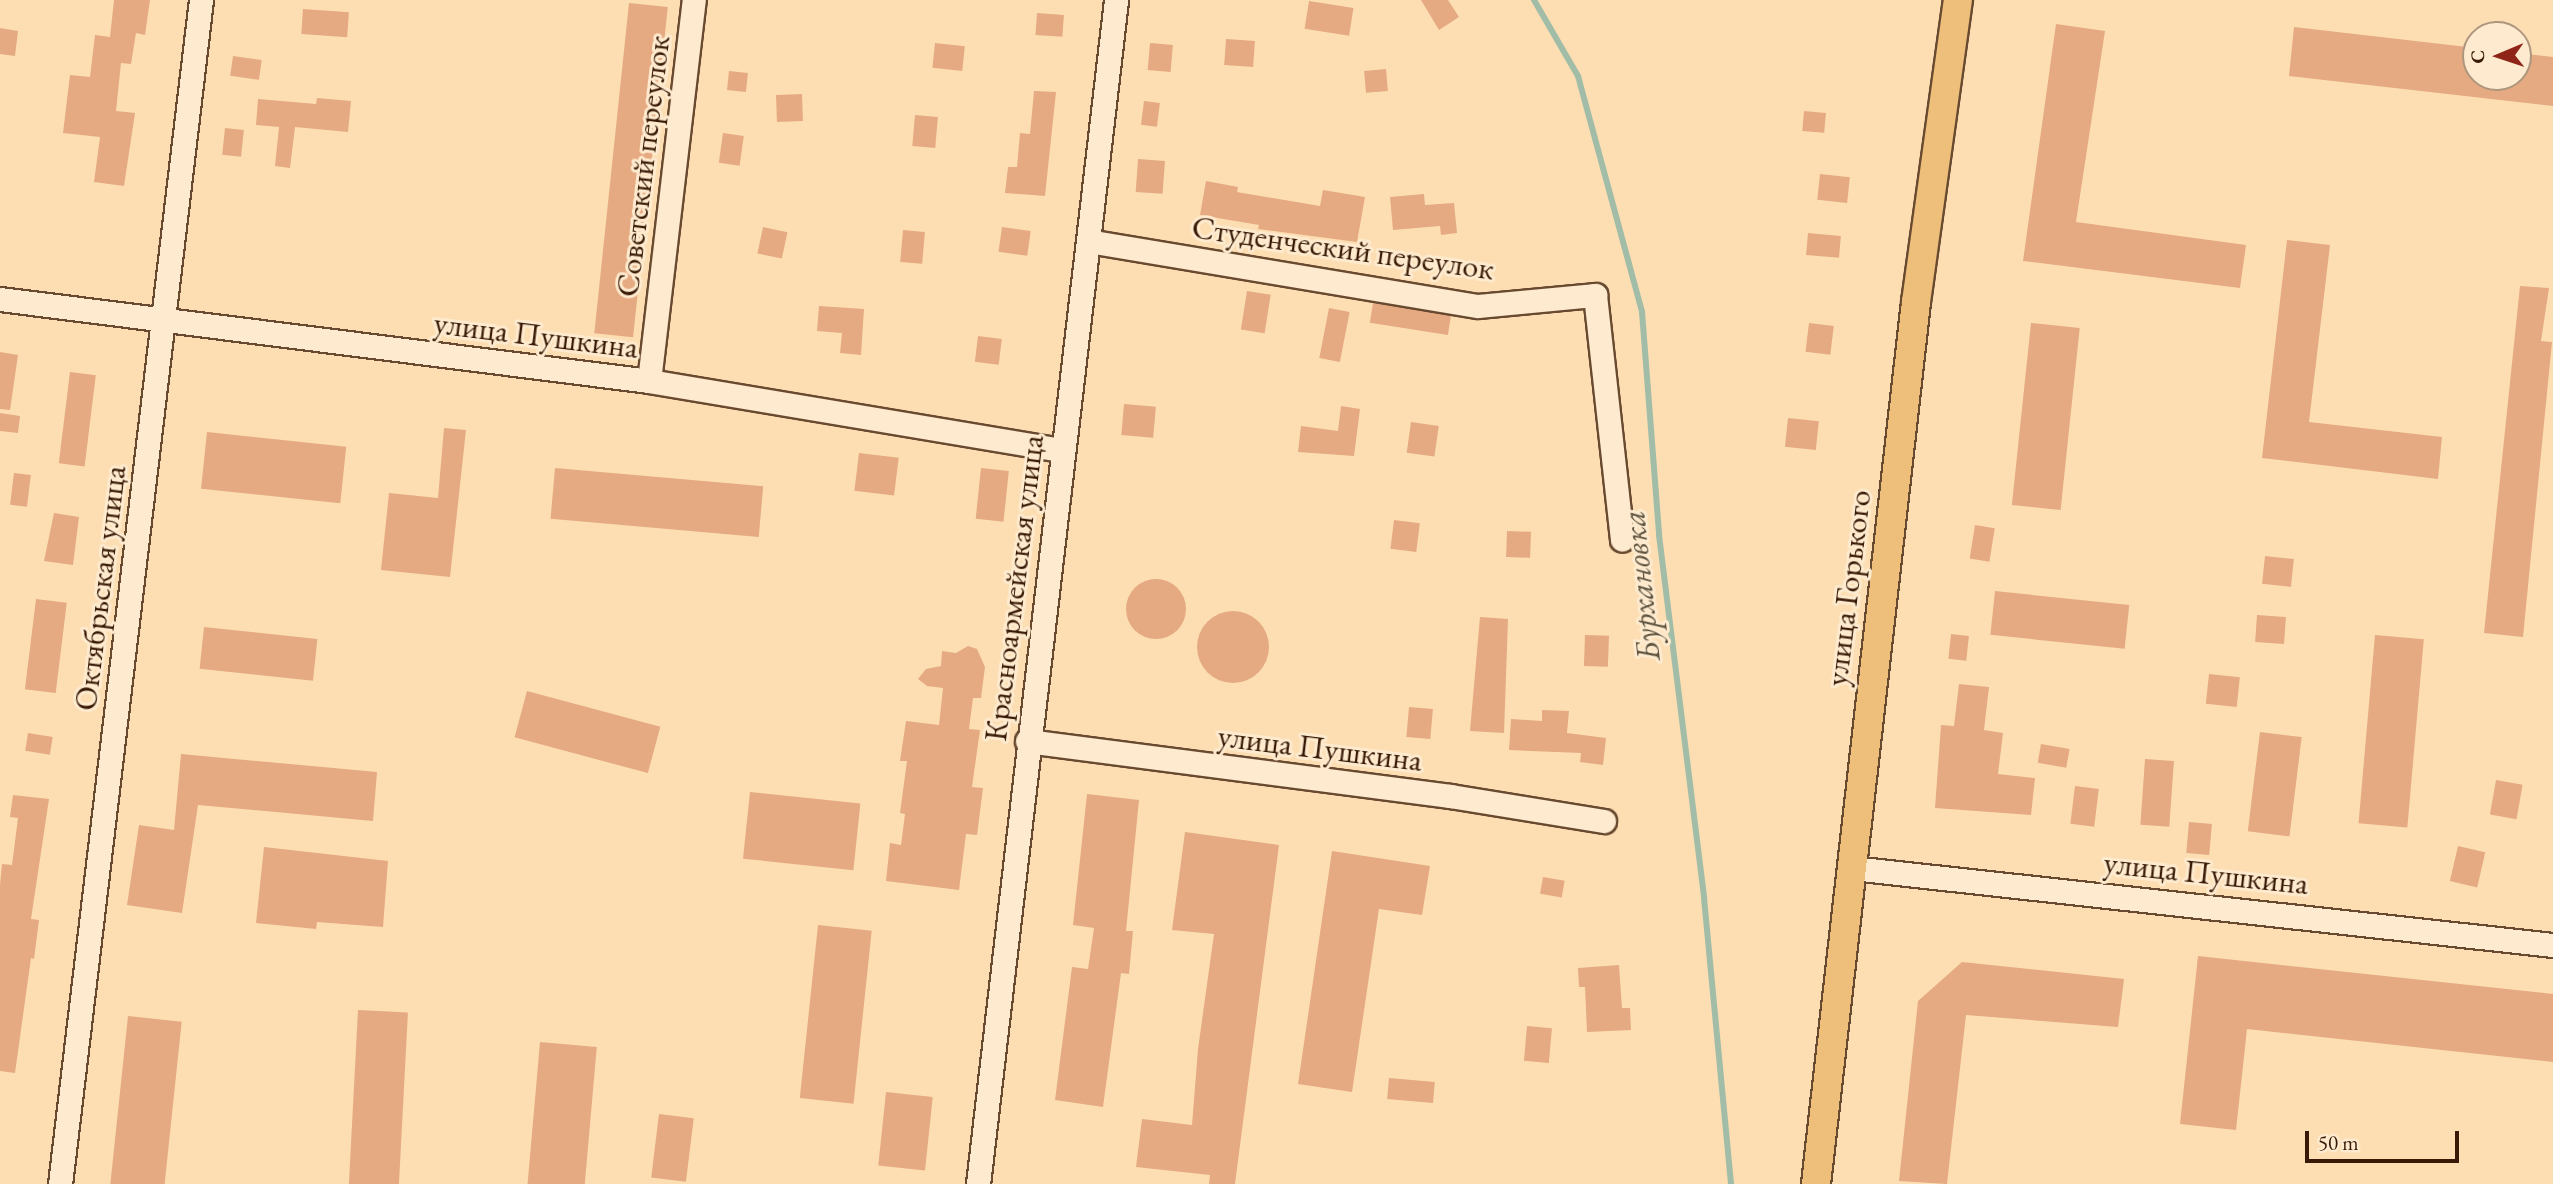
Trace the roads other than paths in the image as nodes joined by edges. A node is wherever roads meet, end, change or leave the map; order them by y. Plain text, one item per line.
1 (201, 0) edge
2 (694, 0) edge
3 (1116, 0) edge
4 (1958, 0) edge
5 (1088, 241) junction
6 (0, 299) edge
7 (164, 319) junction
8 (649, 382) junction
9 (1062, 450) junction
10 (1622, 540) dead end
11 (1027, 741) junction
12 (1604, 821) dead end
13 (1852, 868) junction
14 (2553, 945) edge
15 (60, 1184) edge
16 (978, 1184) edge
17 (1816, 1184) edge

1 - 7 street, Октябрьская улица
2 - 8 street, Советский переулок
3 - 5 street, Красноармейская улица
4 - 13 main road, улица Горького
5 - 9 street, Красноармейская улица
5 - 10 street, Студенческий переулок
6 - 7 street, улица Пушкина
7 - 8 street, улица Пушкина
7 - 15 street, Октябрьская улица
8 - 9 street, улица Пушкина
9 - 11 street, Красноармейская улица
11 - 12 street, улица Пушкина
11 - 16 street, Красноармейская улица
13 - 14 street, улица Пушкина
13 - 17 main road, улица Горького

